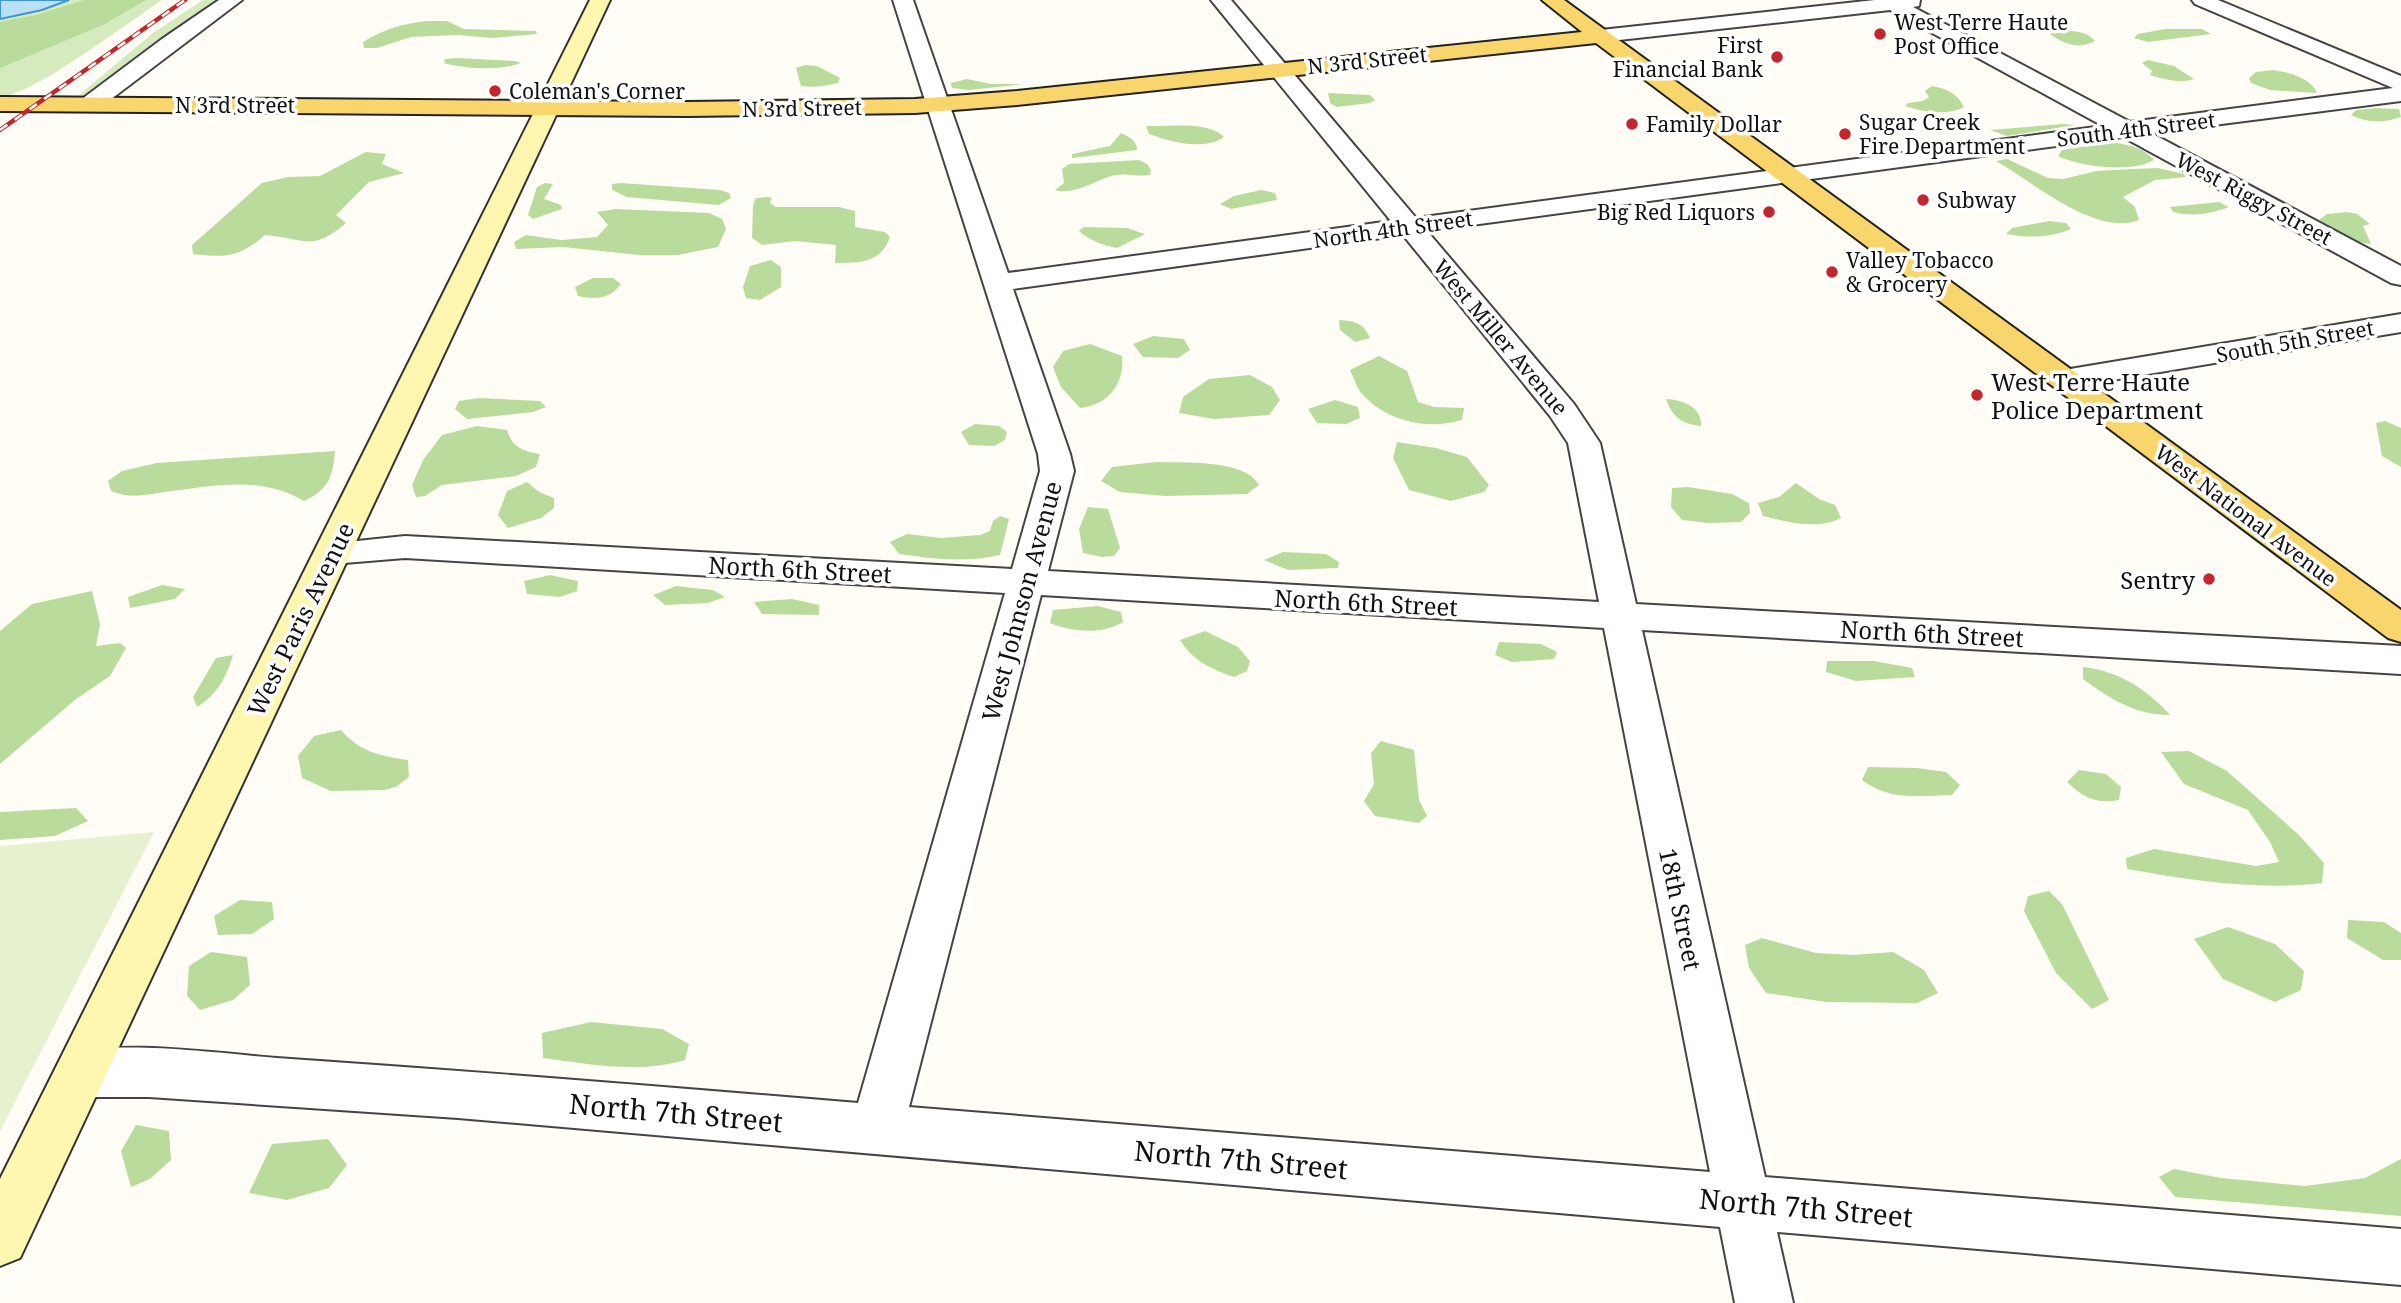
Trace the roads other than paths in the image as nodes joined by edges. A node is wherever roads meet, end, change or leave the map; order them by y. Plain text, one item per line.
1 (232, 0) edge
2 (600, 0) edge
3 (903, 0) edge
4 (1221, 0) edge
5 (1552, 0) edge
6 (1935, 0) edge
7 (2202, 0) edge
8 (1889, 2) edge
9 (1601, 36) junction
10 (1279, 70) junction
11 (2401, 84) edge
12 (2401, 94) edge
13 (0, 104) edge
14 (90, 104) junction
15 (938, 104) junction
16 (548, 108) junction
17 (2128, 130) junction
18 (1788, 174) junction
19 (1410, 226) junction
20 (2401, 277) edge
21 (998, 283) junction
22 (2401, 323) edge
23 (2064, 379) junction
24 (332, 553) junction
25 (1027, 583) junction
26 (1622, 616) junction
27 (2401, 629) edge
28 (2401, 660) edge
29 (80, 1073) junction
30 (877, 1129) junction
31 (1742, 1202) junction
32 (0, 1238) edge
33 (2401, 1257) edge
34 (1763, 1303) edge

1 - 14 street
2 - 16 main road, West Paris Avenue
3 - 15 street, West Johnson Avenue
4 - 10 street, West Miller Avenue
5 - 9 main road, West National Avenue
6 - 8 street
7 - 11 street
8 - 9 street
8 - 17 street, West Riggy Street
9 - 10 main road, N 3rd Street
9 - 18 main road, West National Avenue
10 - 15 main road, N 3rd Street
10 - 19 street, West Miller Avenue
12 - 17 street, South 4th Street
13 - 14 main road, N 3rd Street
14 - 16 main road, N 3rd Street
15 - 16 main road, N 3rd Street
15 - 21 street, West Johnson Avenue
16 - 24 main road, West Paris Avenue
17 - 18 street, South 4th Street
17 - 20 street, West Riggy Street
18 - 19 street, North 4th Street
18 - 23 main road, West National Avenue
19 - 21 street, North 4th Street
19 - 26 street, West Miller Avenue
21 - 25 street, West Johnson Avenue
22 - 23 street, South 5th Street
23 - 27 main road, West National Avenue
24 - 25 street, North 6th Street
24 - 29 main road, West Paris Avenue
25 - 26 street, North 6th Street
25 - 30 street, West Johnson Avenue
26 - 28 street, North 6th Street
26 - 31 street, 18th Street
29 - 30 street, North 7th Street
29 - 32 main road, West Paris Avenue
30 - 31 street, North 7th Street
31 - 33 street, North 7th Street
31 - 34 street

